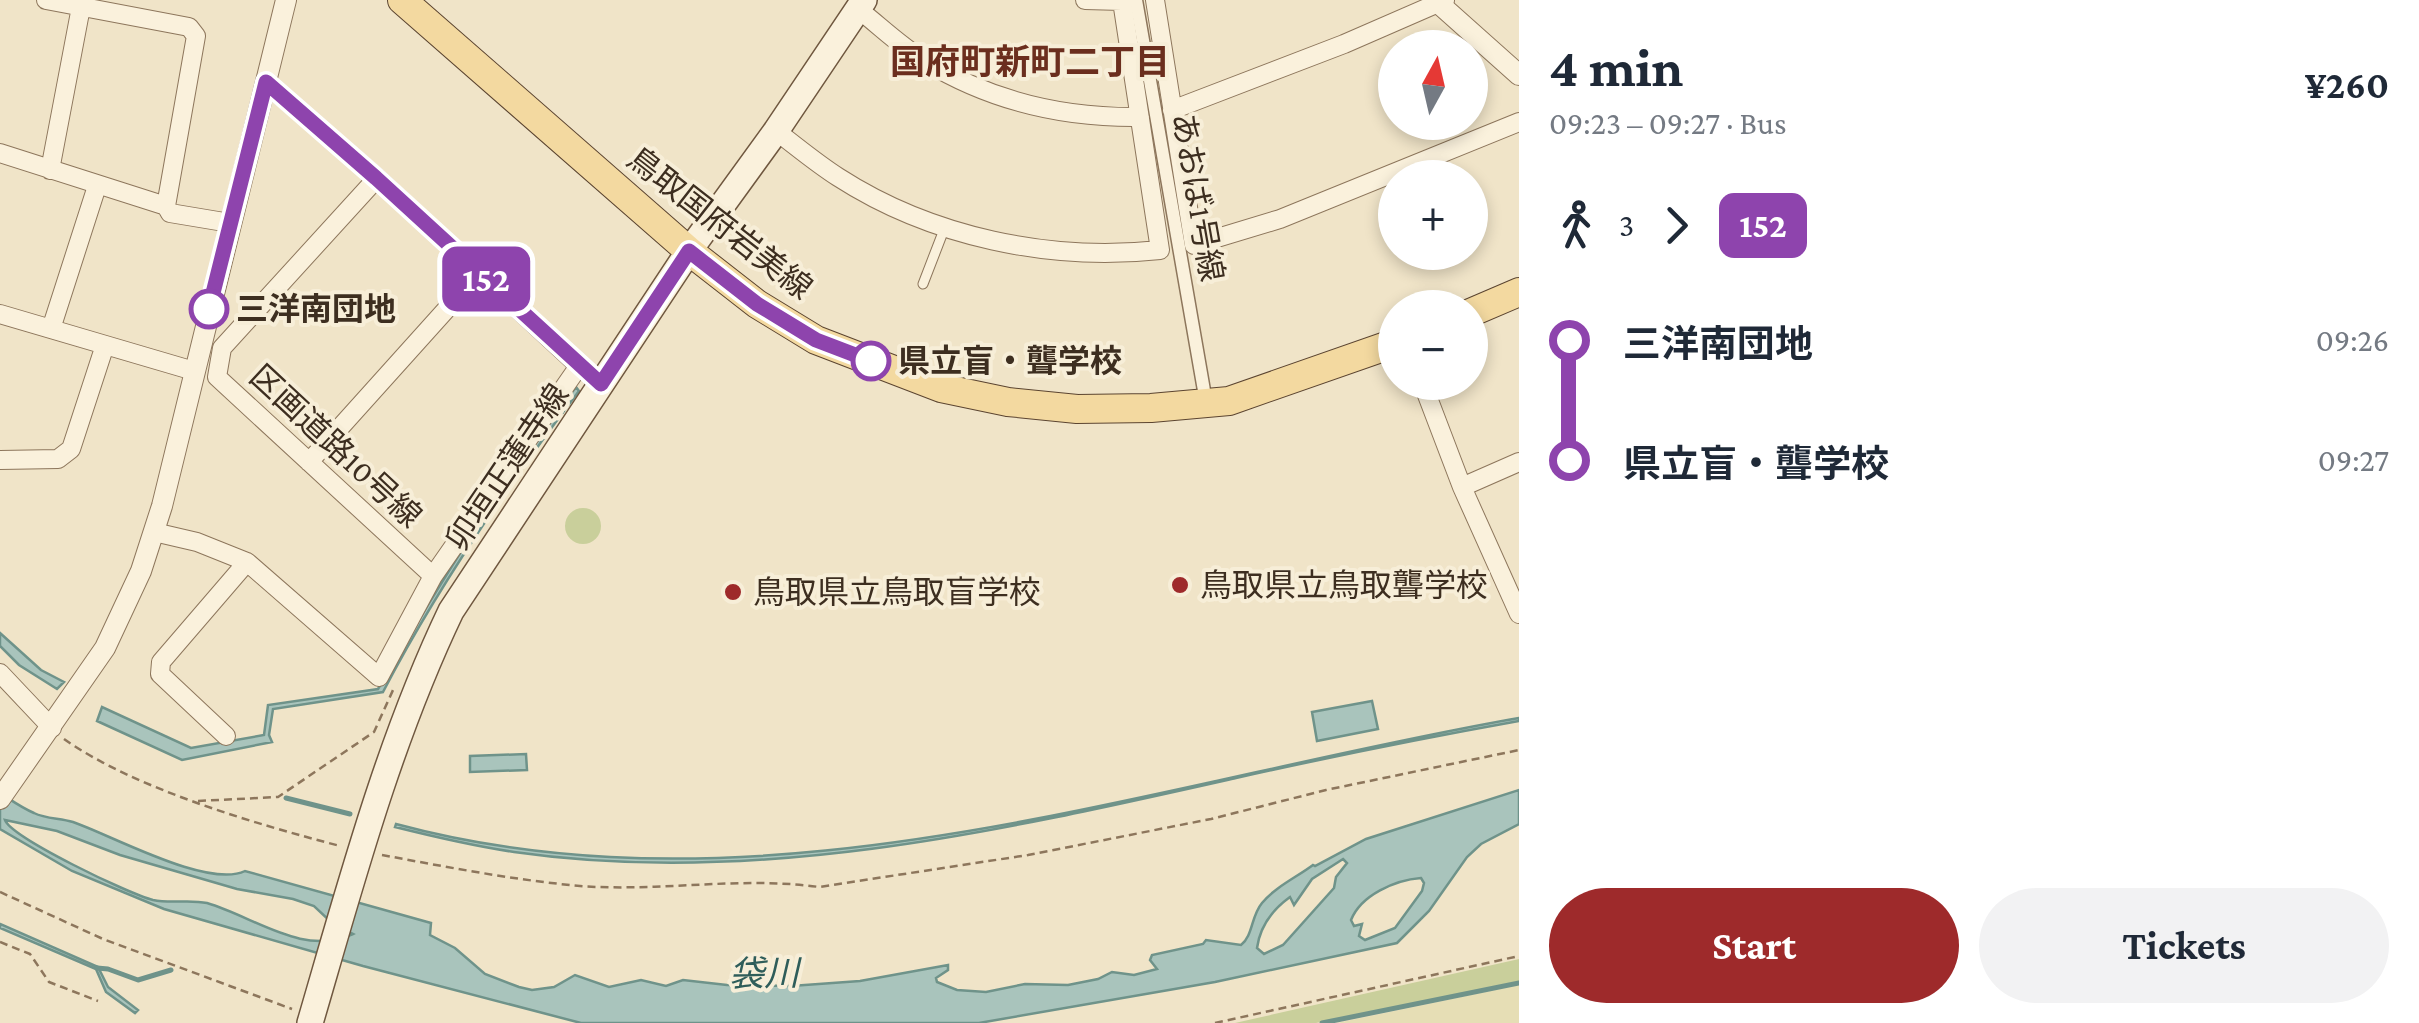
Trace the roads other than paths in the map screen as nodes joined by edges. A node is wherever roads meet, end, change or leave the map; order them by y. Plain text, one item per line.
1 (46, 0) edge
2 (286, 0) edge
3 (402, 0) edge
4 (1085, 0) edge
5 (1136, 0) edge
6 (1155, 0) edge
7 (1440, 1) edge
8 (861, 5) edge
9 (81, 7) junction
10 (1519, 75) edge
11 (266, 82) junction
12 (1172, 110) junction
13 (1140, 117) junction
14 (1519, 122) edge
15 (776, 131) junction
16 (0, 153) edge
17 (50, 170) junction
18 (376, 178) junction
19 (97, 186) junction
20 (166, 206) junction
21 (230, 223) junction
22 (945, 226) junction
23 (689, 251) junction
24 (479, 272) junction
25 (923, 284) dead end
26 (1519, 292) edge
27 (1488, 305) edge
28 (0, 314) edge
29 (52, 330) junction
30 (105, 346) junction
31 (1378, 349) edge
32 (579, 366) junction
33 (194, 371) junction
34 (601, 384) junction
35 (1429, 400) edge
36 (1206, 402) junction
37 (0, 460) edge
38 (309, 462) junction
39 (1519, 462) edge
40 (1462, 487) junction
41 (154, 532) junction
42 (247, 562) junction
43 (432, 576) junction
44 (1514, 586) edge
45 (1519, 614) edge
46 (0, 673) edge
47 (49, 732) junction
48 (226, 736) dead end
49 (0, 799) edge
50 (312, 1013) edge

1 - 9 street
2 - 11 street
3 - 23 main road, 鳥取国府岩美線
4 - 13 street
5 - 36 street, あおば1号線
6 - 12 street
7 - 10 street
7 - 12 street
8 - 13 street
8 - 15 main road, 卯垣正蓮寺線
9 - 17 street
9 - 20 street
11 - 18 street
11 - 21 street
12 - 14 street
13 - 22 street
15 - 22 street
15 - 23 main road, 卯垣正蓮寺線
16 - 17 street
17 - 19 street
18 - 24 street
18 - 38 street, 区画道路10号線
19 - 20 street
19 - 29 street
20 - 21 street
21 - 33 street
22 - 25 lane
23 - 34 main road, 卯垣正蓮寺線
23 - 36 main road, 鳥取国府岩美線
24 - 32 street
24 - 38 street
26 - 27 main road
28 - 29 street
29 - 30 street
30 - 33 street
30 - 37 street
31 - 36 main road, 鳥取国府岩美線
32 - 34 street
32 - 43 street, 区画道路10号線
33 - 41 street
34 - 50 main road, 卯垣正蓮寺線
35 - 40 street
38 - 43 street, 区画道路10号線
39 - 40 street
40 - 44 street
41 - 42 street
41 - 47 street
42 - 43 street
42 - 48 street
44 - 45 street
46 - 47 street
47 - 49 street

